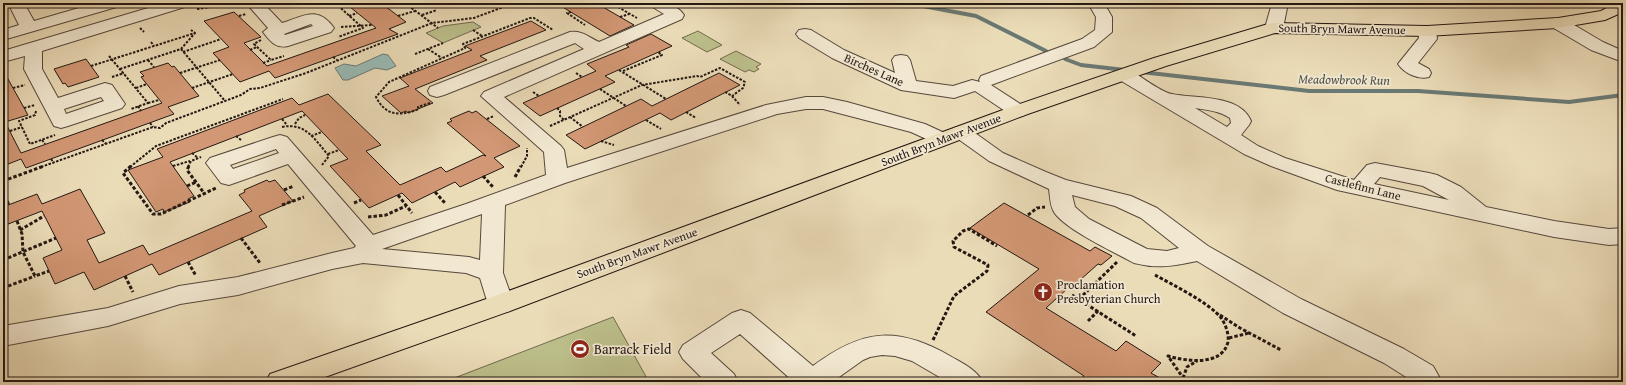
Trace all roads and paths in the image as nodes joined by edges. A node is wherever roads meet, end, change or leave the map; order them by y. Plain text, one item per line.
1 (16, 3) edge
2 (114, 3) edge
3 (182, 3) edge
4 (254, 3) edge
5 (387, 3) edge
6 (406, 3) edge
7 (514, 3) edge
8 (611, 3) edge
9 (620, 3) edge
10 (657, 3) edge
11 (1096, 3) edge
12 (1280, 3) edge
13 (383, 4) dead end
14 (614, 5) junction
15 (1623, 6) edge
16 (492, 7) dead end
17 (496, 9) junction
18 (415, 10) junction
19 (437, 10) dead end
20 (571, 12) dead end
21 (357, 13) dead end
22 (629, 13) junction
23 (422, 15) junction
24 (348, 16) dead end
25 (398, 16) dead end
26 (620, 17) dead end
27 (432, 23) junction
28 (1558, 23) junction
29 (372, 25) dead end
30 (512, 25) junction
31 (586, 25) dead end
32 (29, 27) junction
33 (516, 27) dead end
34 (651, 27) junction
35 (324, 28) joint
36 (438, 28) dead end
37 (1274, 28) junction
38 (191, 30) dead end
39 (473, 30) dead end
40 (827, 31) dead end
41 (1427, 31) junction
42 (353, 32) dead end
43 (195, 33) junction
44 (805, 34) dead end
45 (3, 35) edge
46 (357, 35) dead end
47 (482, 37) junction
48 (221, 39) dead end
49 (567, 39) junction
50 (151, 42) dead end
51 (443, 43) dead end
52 (154, 46) junction
53 (257, 47) dead end
54 (32, 48) junction
55 (181, 49) junction
56 (428, 49) junction
57 (598, 49) junction
58 (250, 50) dead end
59 (831, 50) junction
60 (183, 52) junction
61 (658, 52) dead end
62 (415, 54) dead end
63 (451, 55) junction
64 (281, 56) dead end
65 (3, 57) edge
66 (333, 57) dead end
67 (455, 57) dead end
68 (1623, 57) edge
69 (442, 58) junction
70 (148, 60) junction
71 (220, 60) dead end
72 (271, 60) dead end
73 (285, 60) dead end
74 (337, 60) junction
75 (901, 60) dead end
76 (264, 63) dead end
77 (90, 66) dead end
78 (154, 67) dead end
79 (197, 68) junction
80 (120, 69) dead end
81 (619, 70) dead end
82 (296, 71) dead end
83 (622, 71) junction
84 (124, 73) dead end
85 (180, 73) dead end
86 (1422, 73) dead end
87 (233, 74) dead end
88 (300, 74) junction
89 (1127, 74) junction
90 (700, 77) junction
91 (110, 78) dead end
92 (468, 78) junction
93 (705, 80) dead end
94 (209, 82) junction
95 (25, 84) dead end
96 (147, 84) dead end
97 (981, 84) junction
98 (642, 85) junction
99 (908, 86) junction
100 (13, 88) dead end
101 (136, 88) dead end
102 (192, 88) dead end
103 (600, 89) dead end
104 (725, 92) dead end
105 (434, 96) joint
106 (732, 96) junction
107 (613, 98) junction
108 (282, 99) dead end
109 (666, 99) dead end
110 (159, 100) dead end
111 (225, 101) junction
112 (148, 103) dead end
113 (491, 104) junction
114 (45, 105) joint
115 (138, 106) dead end
116 (626, 106) dead end
117 (742, 107) dead end
118 (24, 108) dead end
119 (557, 108) dead end
120 (141, 111) dead end
121 (1018, 111) junction
122 (686, 112) dead end
123 (305, 115) dead end
124 (496, 116) dead end
125 (570, 117) junction
126 (282, 119) dead end
127 (564, 120) junction
128 (646, 120) dead end
129 (698, 120) dead end
130 (150, 123) dead end
131 (295, 124) dead end
132 (287, 125) dead end
133 (22, 127) dead end
134 (153, 127) junction
135 (583, 127) dead end
136 (663, 130) dead end
137 (10, 131) dead end
138 (322, 132) dead end
139 (535, 134) junction
140 (311, 136) dead end
141 (952, 136) junction
142 (42, 140) dead end
143 (102, 140) dead end
144 (45, 144) dead end
145 (106, 144) junction
146 (339, 150) dead end
147 (192, 153) dead end
148 (328, 154) dead end
149 (292, 156) dead end
150 (199, 158) dead end
151 (51, 159) dead end
152 (191, 161) dead end
153 (54, 163) junction
154 (173, 166) dead end
155 (483, 176) dead end
156 (557, 178) junction
157 (3, 181) edge
158 (196, 182) dead end
159 (514, 182) dead end
160 (1059, 185) junction
161 (187, 186) dead end
162 (222, 186) dead end
163 (294, 186) dead end
164 (284, 190) dead end
165 (435, 192) dead end
166 (398, 195) dead end
167 (491, 196) junction
168 (304, 197) dead end
169 (3, 200) edge
170 (361, 200) dead end
171 (354, 203) dead end
172 (8, 205) dead end
173 (282, 206) dead end
174 (440, 207) dead end
175 (44, 216) dead end
176 (408, 217) dead end
177 (16, 221) dead end
178 (20, 230) junction
179 (1623, 236) edge
180 (56, 238) dead end
181 (241, 238) dead end
182 (997, 246) dead end
183 (365, 250) junction
184 (1131, 251) junction
185 (23, 252) junction
186 (1200, 252) junction
187 (3, 260) edge
188 (188, 262) dead end
189 (263, 266) dead end
190 (49, 271) dead end
191 (491, 273) junction
192 (1154, 275) dead end
193 (34, 276) junction
194 (204, 276) dead end
195 (192, 277) dead end
196 (196, 277) junction
197 (3, 288) edge
198 (1072, 295) dead end
199 (1079, 299) junction
200 (501, 304) junction
201 (1098, 311) junction
202 (1218, 314) junction
203 (1088, 321) dead end
204 (4, 331) edge
205 (1249, 333) junction
206 (1136, 336) dead end
207 (1229, 338) junction
208 (1282, 350) dead end
209 (926, 355) junction
210 (1201, 359) junction
211 (1183, 378) junction
212 (280, 382) edge
213 (724, 382) edge
214 (813, 382) edge
215 (969, 382) edge
216 (1186, 382) edge
217 (1428, 382) edge

1 - 32 street
2 - 32 street
3 - 54 street
4 - 35 street
5 - 13 path
6 - 18 path
7 - 17 path
8 - 14 path
9 - 14 path
10 - 34 street
11 - 97 street, Birches Lane
12 - 37 street
14 - 22 path
15 - 28 main road, South Bryn Mawr Avenue
16 - 17 path
17 - 27 path
18 - 23 path
18 - 25 path
19 - 23 path
20 - 31 path
21 - 24 path
22 - 26 path
22 - 34 path
23 - 27 path
27 - 36 path
27 - 74 path
28 - 41 main road, South Bryn Mawr Avenue
28 - 68 street
29 - 35 path
30 - 33 path
30 - 47 path
30 - 49 path
32 - 45 street
34 - 57 street
37 - 41 main road, South Bryn Mawr Avenue
37 - 89 main road, South Bryn Mawr Avenue
38 - 43 path
39 - 47 path
40 - 59 street
41 - 86 street
42 - 46 path
43 - 52 path
43 - 55 path
44 - 59 street, Birches Lane
47 - 63 path
48 - 60 path
49 - 57 street
49 - 92 street
50 - 52 path
51 - 56 path
52 - 77 path
53 - 58 path
54 - 65 street
54 - 114 street
55 - 60 path
55 - 70 path
56 - 62 path
56 - 69 path
57 - 113 street
59 - 99 street, Birches Lane
60 - 79 path
61 - 83 path
63 - 67 path
63 - 69 path
64 - 73 path
66 - 74 path
69 - 105 path
70 - 78 path
70 - 80 path
71 - 79 path
72 - 76 path
74 - 88 path
75 - 99 street
79 - 85 path
79 - 94 path
81 - 83 path
82 - 88 path
83 - 98 path
84 - 91 path
87 - 94 path
88 - 111 path
89 - 121 main road, South Bryn Mawr Avenue
89 - 179 street, Castlefinn Lane
90 - 93 path
90 - 98 path
90 - 106 path
92 - 105 street
92 - 113 street
94 - 102 path
94 - 111 path
95 - 100 path
96 - 101 path
97 - 99 street, Birches Lane
97 - 121 street
98 - 107 path
98 - 109 path
103 - 107 path
104 - 106 path
106 - 117 path
107 - 116 path
107 - 125 path
108 - 162 path
110 - 112 path
111 - 134 path
113 - 124 path
113 - 139 street
114 - 118 path
115 - 120 path
119 - 127 path
121 - 141 main road, South Bryn Mawr Avenue
122 - 129 path
123 - 131 path
125 - 127 path
125 - 135 path
126 - 132 path
127 - 139 path
128 - 136 path
130 - 134 path
133 - 137 path
134 - 145 path
138 - 140 path
139 - 156 street
139 - 159 path
141 - 156 street
141 - 160 street
141 - 200 main road, South Bryn Mawr Avenue
142 - 144 path
143 - 145 path
145 - 153 path
146 - 148 path
147 - 150 path
149 - 183 street
151 - 153 path
152 - 154 path
153 - 157 path
155 - 167 path
156 - 167 street
158 - 161 path
160 - 184 street
160 - 186 street
163 - 164 path
165 - 174 path
166 - 176 path
167 - 183 street
167 - 191 street
168 - 173 path
169 - 172 path
170 - 171 path
175 - 178 path
177 - 178 path
178 - 185 path
180 - 185 path
181 - 189 path
182 - 209 path
183 - 191 street
183 - 204 street
184 - 186 street
184 - 199 path
185 - 187 path
185 - 193 path
186 - 217 street
188 - 196 path
190 - 193 path
191 - 200 street
192 - 202 path
193 - 197 path
194 - 196 path
195 - 196 path
198 - 199 path
199 - 201 path
200 - 212 main road, South Bryn Mawr Avenue
201 - 203 path
201 - 206 path
202 - 205 path
202 - 207 path
205 - 207 path
205 - 208 path
207 - 210 path
209 - 214 street
209 - 215 street
210 - 211 path
210 - 211 path
211 - 216 path
213 - 214 street

